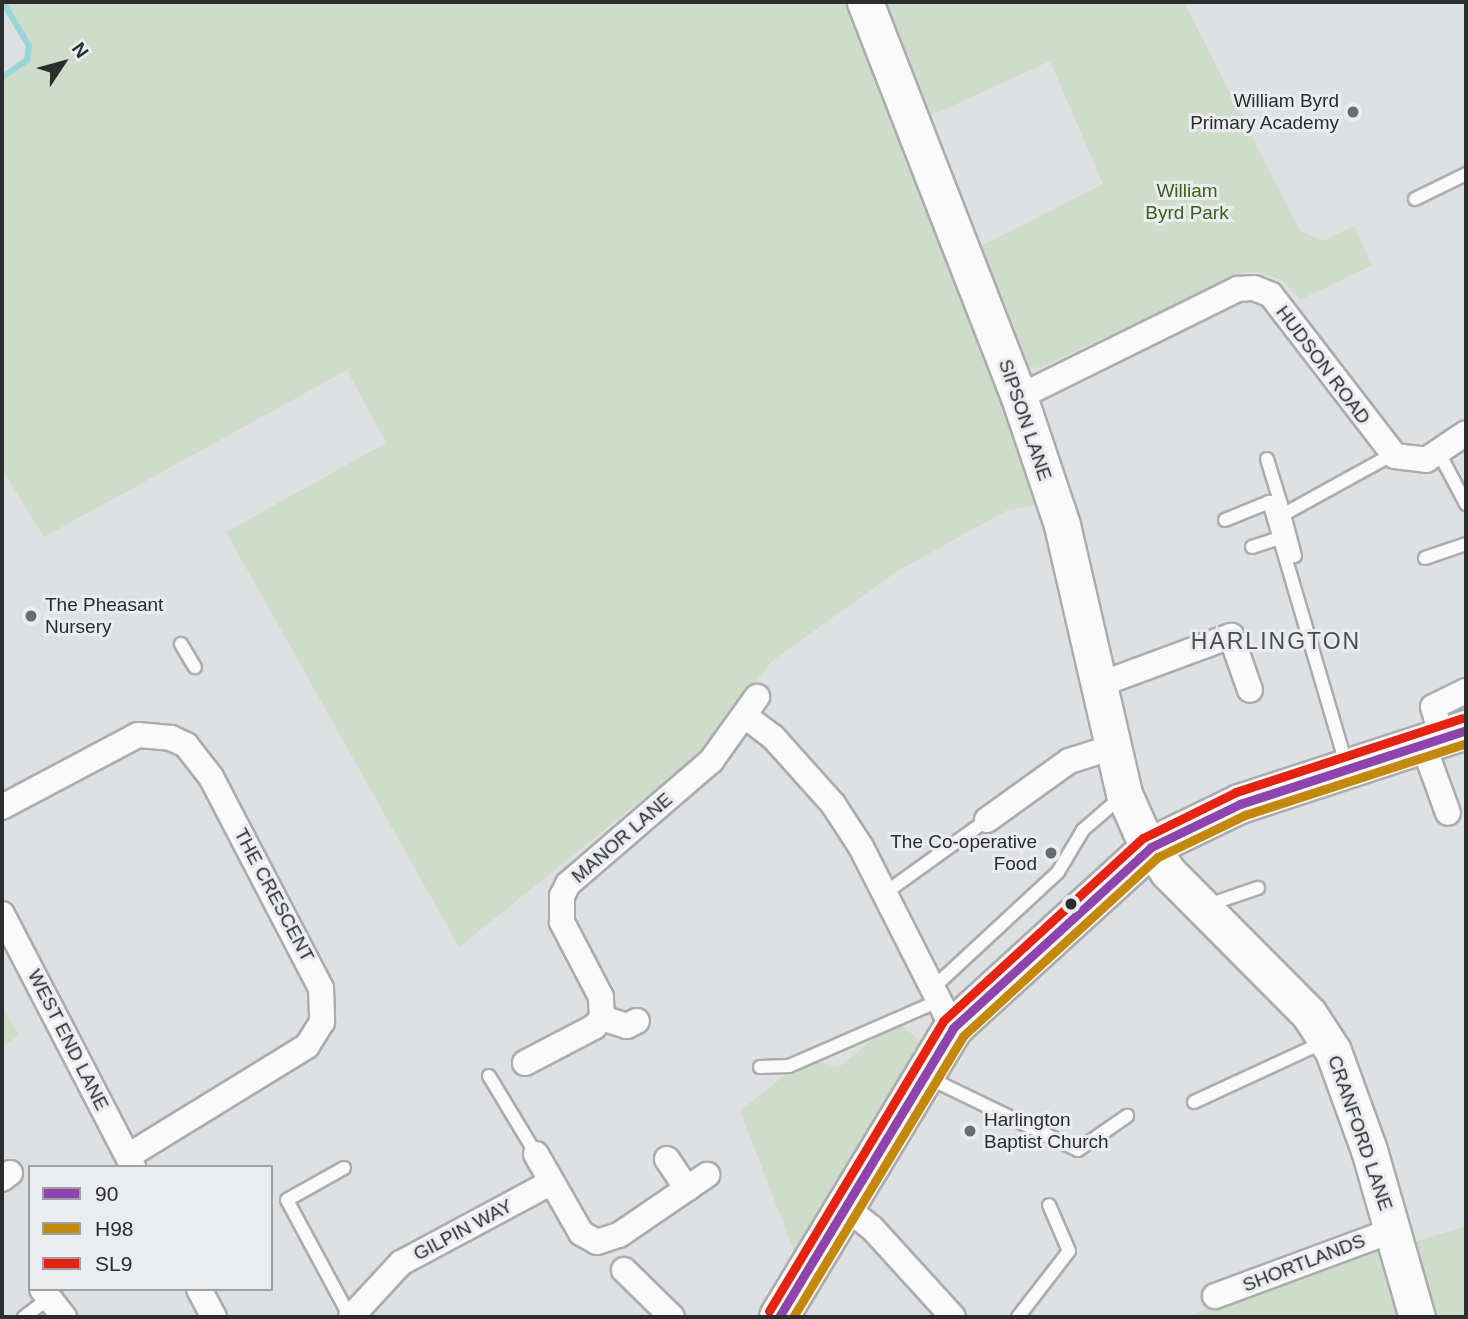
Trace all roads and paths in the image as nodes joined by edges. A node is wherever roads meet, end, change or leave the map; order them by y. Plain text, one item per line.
1 (865, 2) edge
2 (1466, 174) edge
3 (1415, 200) dead end
4 (1019, 397) junction
5 (1466, 433) edge
6 (1439, 453) junction
7 (1392, 454) junction
8 (1267, 458) dead end
9 (1466, 504) edge
10 (1284, 514) junction
11 (1225, 520) dead end
12 (1280, 538) junction
13 (1466, 544) edge
14 (1252, 547) dead end
15 (1295, 556) dead end
16 (1425, 558) dead end
17 (181, 644) dead end
18 (195, 667) dead end
19 (1101, 684) junction
20 (1250, 690) dead end
21 (1466, 691) edge
22 (1444, 737) edge
23 (1110, 748) junction
24 (1347, 767) junction
25 (1124, 794) junction
26 (2, 807) edge
27 (1448, 813) dead end
28 (987, 820) joint
29 (1151, 847) junction
30 (1258, 888) dead end
31 (885, 892) junction
32 (1203, 907) junction
33 (2, 914) edge
34 (943, 1005) junction
35 (603, 1018) junction
36 (637, 1021) dead end
37 (1326, 1040) junction
38 (525, 1063) dead end
39 (760, 1067) dead end
40 (489, 1076) dead end
41 (925, 1076) junction
42 (1194, 1102) dead end
43 (1127, 1116) dead end
44 (536, 1154) joint
45 (667, 1159) dead end
46 (130, 1161) edge
47 (344, 1168) dead end
48 (707, 1175) dead end
49 (552, 1182) junction
50 (687, 1189) junction
51 (1049, 1205) dead end
52 (845, 1207) junction
53 (1393, 1230) junction
54 (624, 1269) dead end
55 (200, 1291) edge
56 (46, 1292) edge
57 (1215, 1297) dead end
58 (24, 1317) edge
59 (64, 1317) edge
60 (214, 1317) edge
61 (350, 1317) edge
62 (672, 1317) edge
63 (779, 1317) edge
64 (953, 1317) edge
65 (1018, 1317) edge
66 (1417, 1317) edge

1 - 4 street, SIPSON LANE
2 - 3 lane
4 - 7 street, HUDSON ROAD
4 - 19 street, SIPSON LANE
5 - 6 street
6 - 7 street
6 - 9 lane
7 - 10 lane
8 - 10 lane
10 - 15 lane
11 - 12 lane
12 - 14 lane
12 - 24 lane
13 - 16 lane
17 - 18 lane
19 - 20 street
19 - 23 street, SIPSON LANE
21 - 22 street
22 - 24 main road
22 - 27 street
23 - 25 street, SIPSON LANE
23 - 28 street
24 - 29 main road
25 - 29 street, SIPSON LANE
25 - 34 lane
26 - 46 street, THE CRESCENT
28 - 31 lane
29 - 32 street, CRANFORD LANE
29 - 34 main road
30 - 32 lane
31 - 34 street, MANOR LANE
31 - 35 street, MANOR LANE
32 - 37 street, CRANFORD LANE
33 - 46 street, WEST END LANE
34 - 39 lane
34 - 41 main road
35 - 36 street
35 - 38 street
37 - 42 lane
37 - 53 street, CRANFORD LANE
40 - 44 lane
41 - 43 lane
41 - 52 main road
44 - 49 street
45 - 50 street
47 - 61 lane
48 - 50 street
49 - 50 street
49 - 61 street, GILPIN WAY
51 - 65 lane
52 - 63 main road
52 - 64 street
53 - 57 street, SHORTLANDS
53 - 66 street, CRANFORD LANE
54 - 62 street
55 - 60 street
56 - 58 lane
56 - 59 street

